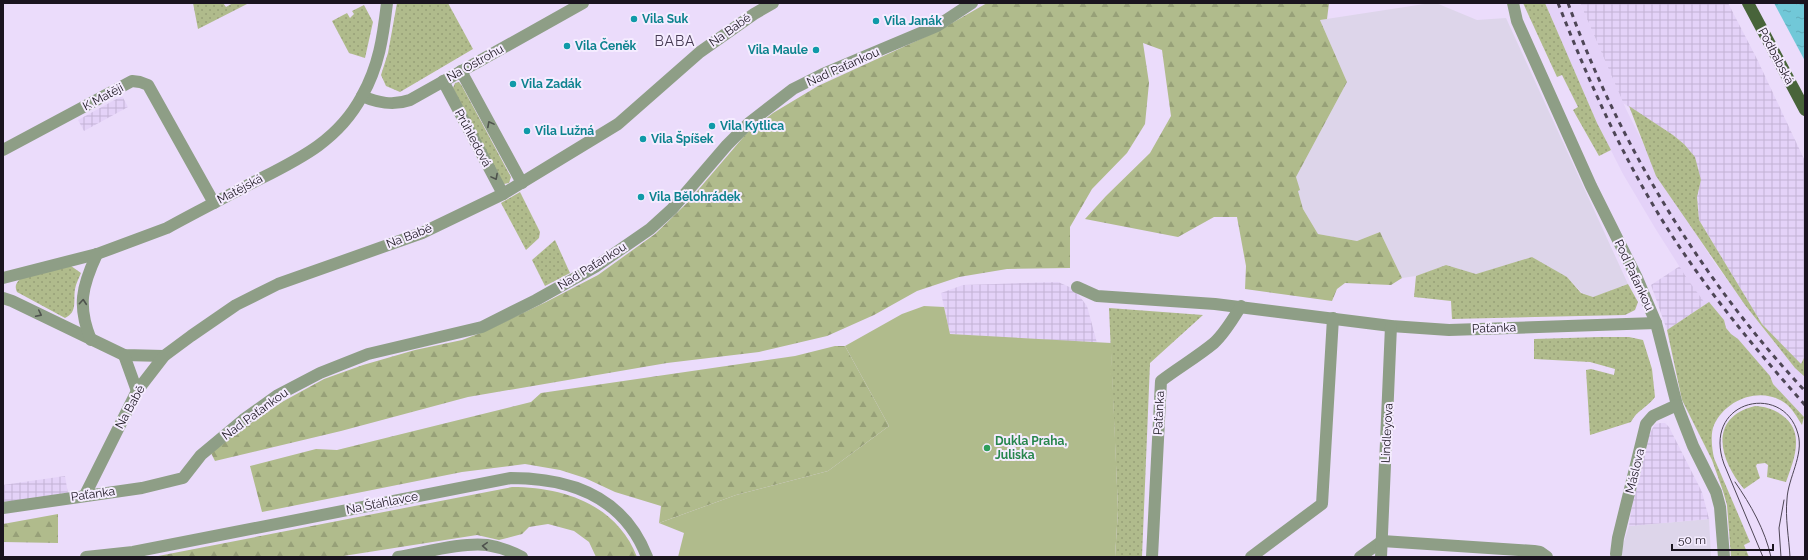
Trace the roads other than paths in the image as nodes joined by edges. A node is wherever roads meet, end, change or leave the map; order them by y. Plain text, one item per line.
1 (387, 3) edge
2 (583, 3) edge
3 (773, 3) edge
4 (972, 3) edge
5 (1513, 3) edge
6 (1748, 3) edge
7 (461, 71) junction
8 (443, 82) junction
9 (362, 96) junction
10 (1805, 110) edge
11 (3, 150) edge
12 (522, 183) junction
13 (503, 194) junction
14 (214, 203) junction
15 (97, 254) junction
16 (3, 278) edge
17 (1077, 287) dead end
18 (3, 298) edge
19 (1242, 306) junction
20 (1333, 318) junction
21 (1656, 323) junction
22 (1391, 326) junction
23 (91, 340) junction
24 (124, 355) junction
25 (164, 356) junction
26 (137, 391) junction
27 (1677, 405) junction
28 (183, 478) joint
29 (85, 495) junction
30 (3, 508) edge
31 (1382, 541) junction
32 (1616, 554) dead end
33 (86, 557) edge
34 (398, 557) edge
35 (522, 557) edge
36 (647, 557) edge
37 (1152, 557) edge
38 (1251, 557) edge
39 (1360, 557) edge
40 (1381, 557) edge
41 (1547, 557) edge
42 (1724, 557) edge

1 - 9 street, Matějská
2 - 7 street, Na Ostrohu
3 - 12 street, Na Babě
4 - 28 street, Nad Paťankou
5 - 21 street, Pod Paťankou
6 - 10 main road, Podbabská
7 - 8 street, Na Ostrohu
12 -> 7 street, Průhledová
8 - 9 street, Na Ostrohu
8 -> 13 street, Průhledová
9 - 14 street, Matějská
11 - 14 street, K Matěji
12 - 13 street, Na Babě
13 - 25 street, Na Babě
14 - 15 street, Matějská
15 - 16 street, Matějská
23 -> 15 street
17 - 19 street, Paťanka
18 -> 23 street
19 - 20 street, Paťanka
19 - 37 street, Paťanka
20 - 22 street, Paťanka
20 - 38 street
21 - 22 street, Paťanka
21 - 27 street, Pod Paťankou
22 - 31 street, Lindleyova
23 - 24 street
24 - 25 street
24 - 26 street
25 - 26 street, Na Babě
26 - 29 street, Na Babě
27 - 32 street, Máslova
27 - 42 street, Pod Paťankou
28 - 29 street, Paťanka
29 - 30 street, Paťanka
31 - 39 street
31 - 40 street, Lindleyova
31 - 41 street
33 - 36 street, Na Šťáhlavce
35 -> 34 street

